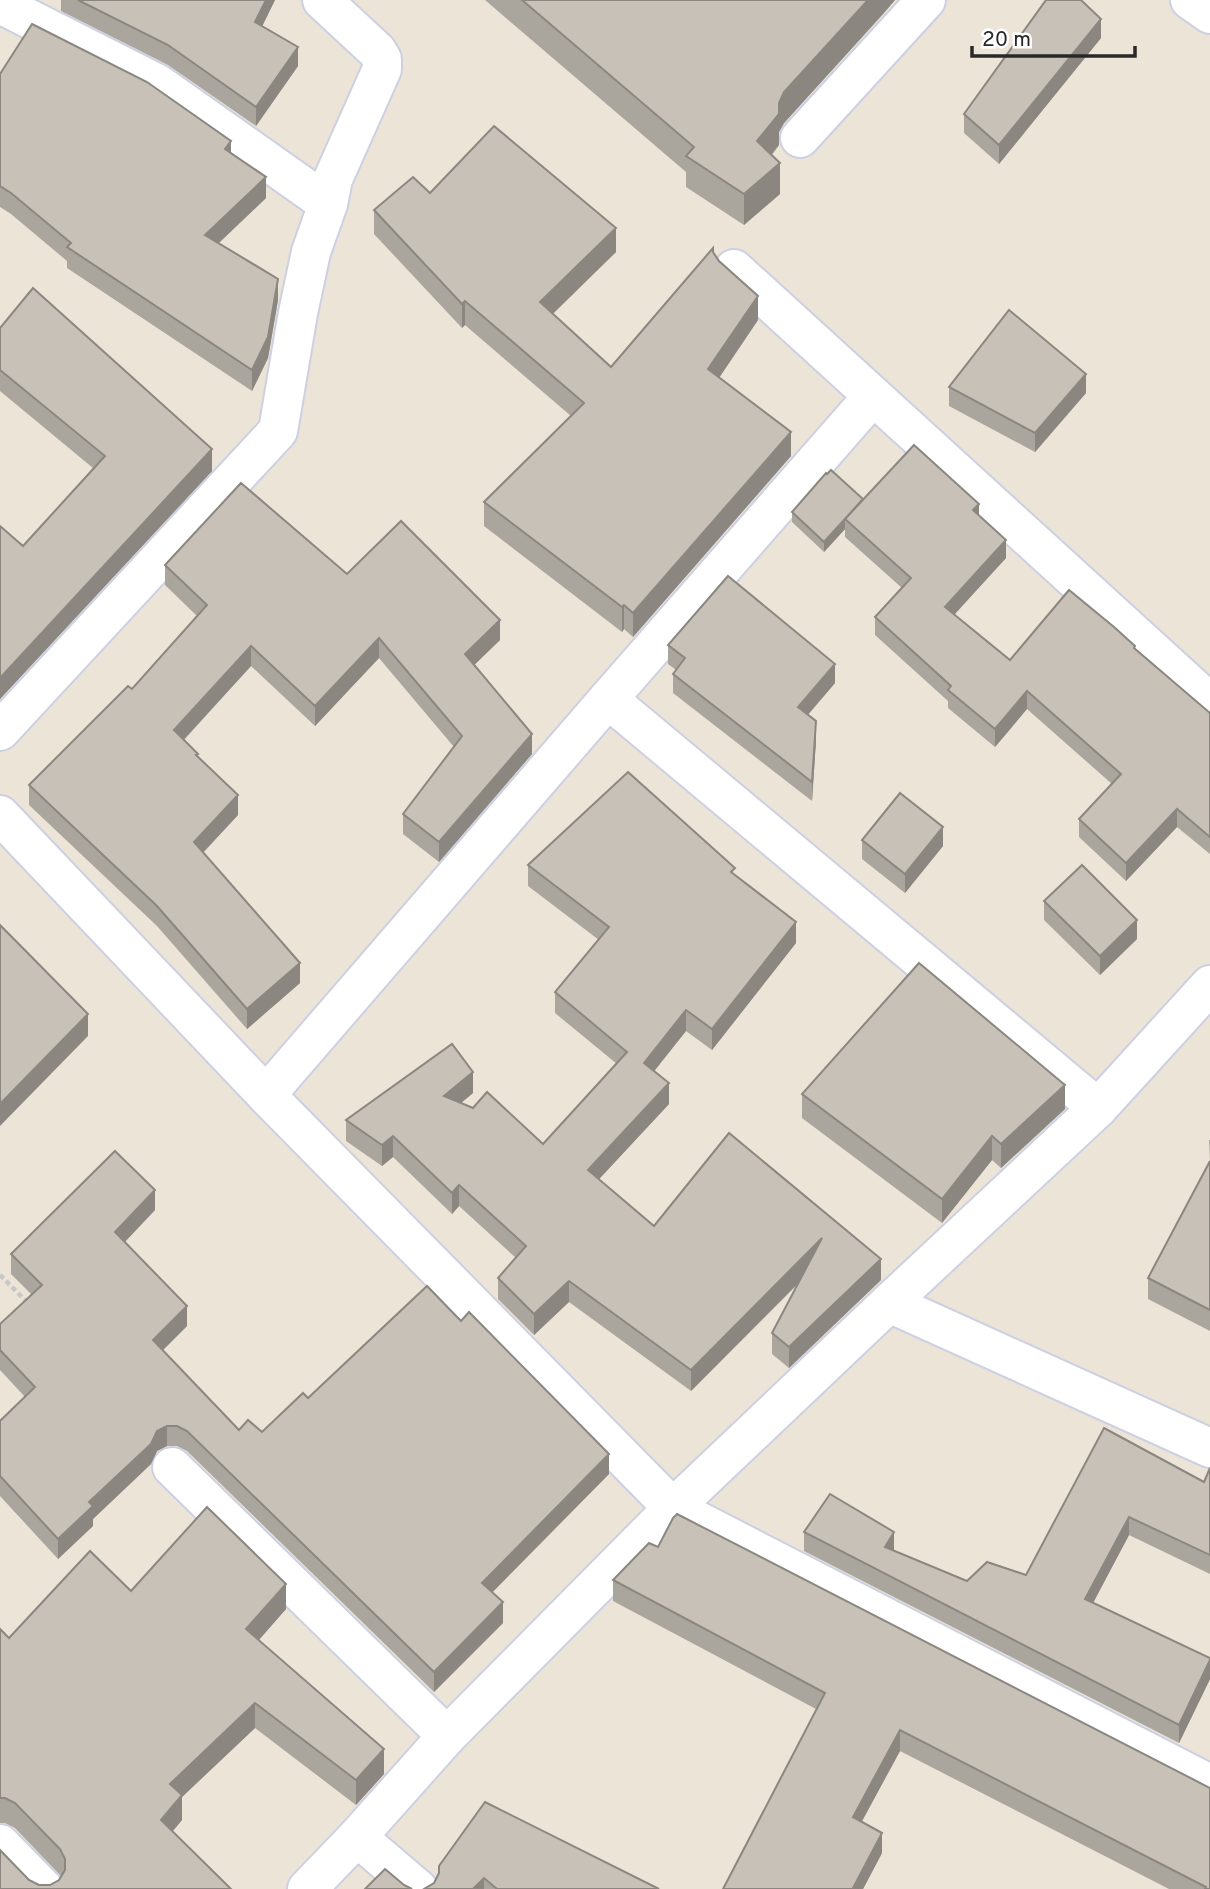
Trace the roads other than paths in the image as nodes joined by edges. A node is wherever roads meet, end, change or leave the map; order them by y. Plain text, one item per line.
1 (322, 0) edge
2 (926, 0) edge
3 (1190, 0) edge
4 (0, 4) edge
5 (1210, 14) edge
6 (800, 138) dead end
7 (328, 205) junction
8 (734, 269) dead end
9 (873, 396) junction
10 (608, 699) junction
11 (1210, 703) edge
12 (0, 731) edge
13 (0, 815) edge
14 (1210, 985) edge
15 (266, 1095) junction
16 (1098, 1108) junction
17 (889, 1303) junction
18 (1210, 1448) edge
19 (172, 1467) dead end
20 (673, 1508) junction
21 (447, 1736) junction
22 (1210, 1784) edge
23 (357, 1838) junction
24 (0, 1844) edge
25 (44, 1889) edge
26 (307, 1889) edge
27 (418, 1889) edge

1 - 7 street
2 - 6 street
3 - 5 street
4 - 7 street
7 - 12 street
8 - 9 street
9 - 10 street
9 - 11 street
10 - 15 street
10 - 16 street
13 - 15 street
14 - 16 street
15 - 20 street
16 - 17 street
17 - 18 street
17 - 20 street
19 - 21 street
20 - 21 street
20 - 22 street
21 - 23 street
23 - 26 street
23 - 27 street
24 - 25 street

